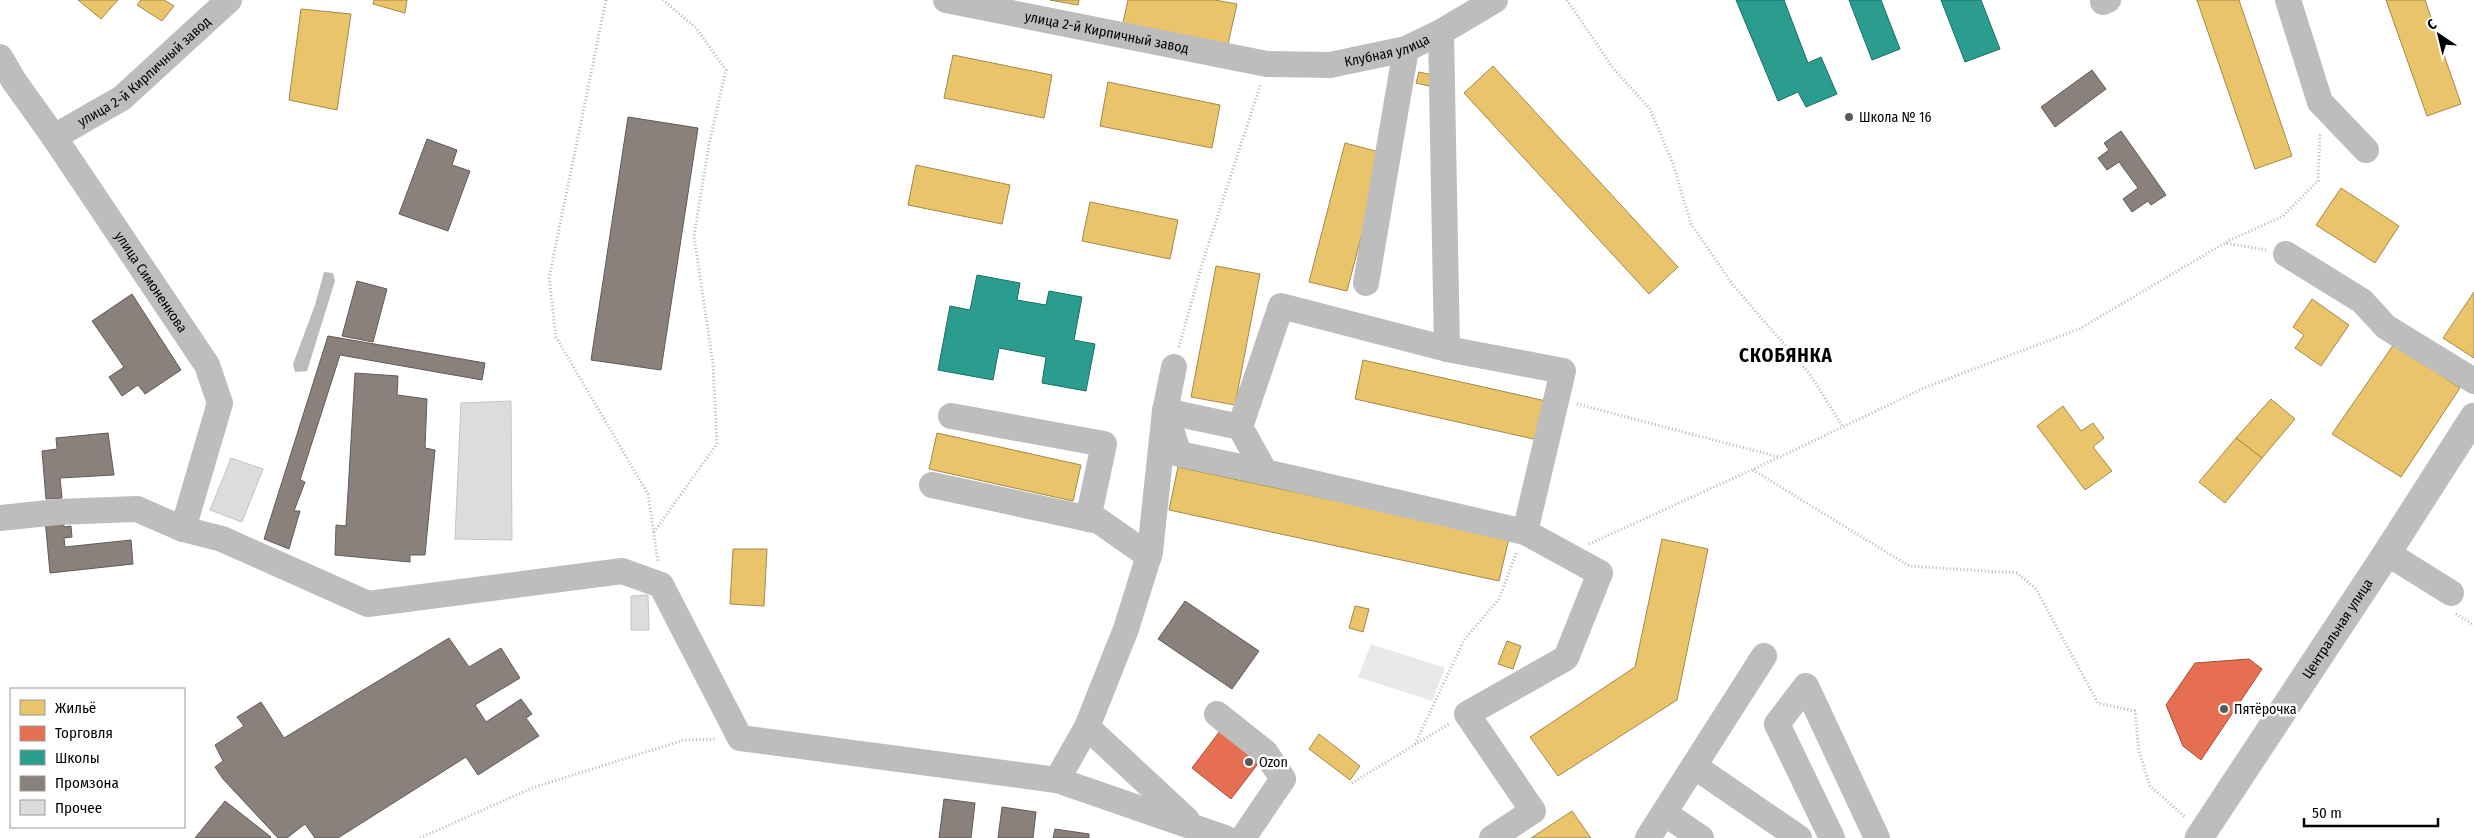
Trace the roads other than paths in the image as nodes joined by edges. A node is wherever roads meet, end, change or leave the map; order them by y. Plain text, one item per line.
1 (229, 0) edge
2 (946, 0) edge
3 (1495, 0) edge
4 (2288, 0) edge
5 (1441, 32) junction
6 (1406, 49) junction
7 (0, 57) edge
8 (1267, 64) joint
9 (54, 137) junction
10 (2366, 150) dead end
11 (2286, 254) road end
12 (1366, 283) dead end
13 (1447, 349) junction
14 (1174, 367) road end
15 (2474, 381) edge
16 (1165, 411) junction
17 (951, 416) dead end
18 (2474, 416) edge
19 (1240, 427) junction
20 (1265, 472) junction
21 (932, 485) dead end
22 (0, 518) edge
23 (1088, 519) junction
24 (183, 529) junction
25 (1525, 532) junction
26 (2387, 553) junction
27 (1148, 556) junction
28 (2451, 592) dead end
29 (1764, 656) dead end
30 (1217, 714) dead end
31 (1087, 727) junction
32 (1694, 766) junction
33 (1057, 780) junction
34 (1664, 813) junction
35 (1195, 827) junction
36 (2193, 828) edge
37 (1225, 838) edge
38 (1244, 838) edge
39 (1492, 838) edge
40 (1648, 838) edge
41 (1701, 838) edge
42 (1799, 838) edge
43 (1832, 838) edge
44 (1877, 838) edge

1 - 9 street, улица 2-й Кирпичный завод
2 - 8 street, улица 2-й Кирпичный завод
3 - 5 street, Клубная улица
4 - 10 street
5 - 6 street, Клубная улица
5 - 13 street
6 - 8 street, Клубная улица
6 - 12 street
7 - 9 street, улица Симоненкова
9 - 24 street, улица Симоненкова
11 - 15 street
13 - 19 street
13 - 25 street
14 - 16 street
16 - 19 street
16 - 20 street
16 - 27 street
17 - 23 street
18 - 26 main road, Центральная улица
19 - 20 street
20 - 25 street
21 - 23 street
22 - 24 street
23 - 27 street
24 - 33 street
25 - 39 street
26 - 28 street
26 - 36 main road, Центральная улица
27 - 31 street
29 - 32 street
30 - 38 street
31 - 33 street
31 - 35 street
32 - 34 street
32 - 42 street
33 - 35 street
34 - 40 street
34 - 41 street
35 - 37 street
43 - 44 street

